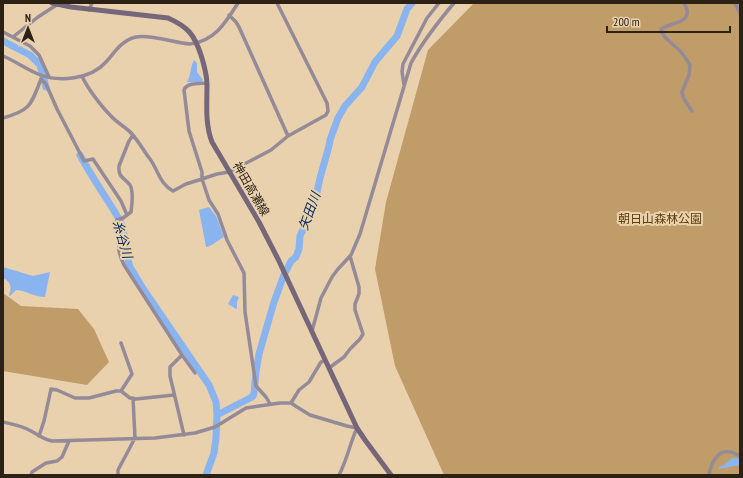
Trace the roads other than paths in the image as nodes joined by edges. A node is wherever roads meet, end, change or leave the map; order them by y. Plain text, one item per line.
1 (56, 3) edge
2 (92, 3) edge
3 (238, 3) edge
4 (277, 3) edge
5 (439, 3) edge
6 (454, 3) edge
7 (684, 3) edge
8 (735, 3) edge
9 (89, 10) junction
10 (740, 14) edge
11 (229, 15) junction
12 (3, 32) edge
13 (13, 37) junction
14 (197, 42) junction
15 (3, 56) edge
16 (82, 76) junction
17 (49, 77) junction
18 (42, 78) junction
19 (207, 83) junction
20 (404, 86) junction
21 (692, 111) dead end
22 (3, 118) edge
23 (132, 135) junction
24 (288, 136) junction
25 (229, 172) junction
26 (202, 178) junction
27 (127, 214) junction
28 (350, 256) junction
29 (312, 332) junction
30 (121, 343) dead end
31 (182, 355) junction
32 (325, 360) junction
33 (329, 368) junction
34 (195, 373) dead end
35 (121, 391) junction
36 (174, 394) junction
37 (133, 398) junction
38 (291, 403) junction
39 (270, 404) junction
40 (3, 422) edge
41 (357, 428) junction
42 (184, 435) junction
43 (39, 436) junction
44 (135, 438) junction
45 (69, 441) junction
46 (740, 456) edge
47 (31, 475) edge
48 (118, 475) edge
49 (339, 475) edge
50 (391, 475) edge
51 (709, 475) edge

1 - 9 main road, 神田高瀬線
1 - 13 street
2 - 9 street
3 - 11 street
4 - 24 street
5 - 20 street
6 - 20 street
7 - 21 street
8 - 10 street
9 - 14 main road, 神田高瀬線
11 - 14 street
11 - 24 street
12 - 13 street
13 - 17 street
14 - 16 street
14 - 19 main road, 神田高瀬線
15 - 18 street
16 - 17 street
16 - 23 street
17 - 18 street
18 - 22 street
18 - 27 street
19 - 25 main road, 神田高瀬線
19 - 26 street
20 - 28 street
23 - 26 street
23 - 27 street
24 - 25 street
25 - 26 street
25 - 29 main road, 神田高瀬線
26 - 39 street
27 - 31 street
28 - 29 street
28 - 33 street
29 - 32 main road, 神田高瀬線
30 - 35 street
31 - 34 street
31 - 36 street
32 - 33 main road, 神田高瀬線
32 - 38 street
33 - 41 main road, 神田高瀬線
35 - 37 street
35 - 43 street
36 - 37 street
36 - 42 street
37 - 44 street
38 - 39 street
38 - 41 street
39 - 42 street
40 - 43 street
41 - 49 street
41 - 50 main road, 神田高瀬線
42 - 44 street
43 - 45 street
44 - 45 street
44 - 48 street
45 - 47 street
46 - 51 street

